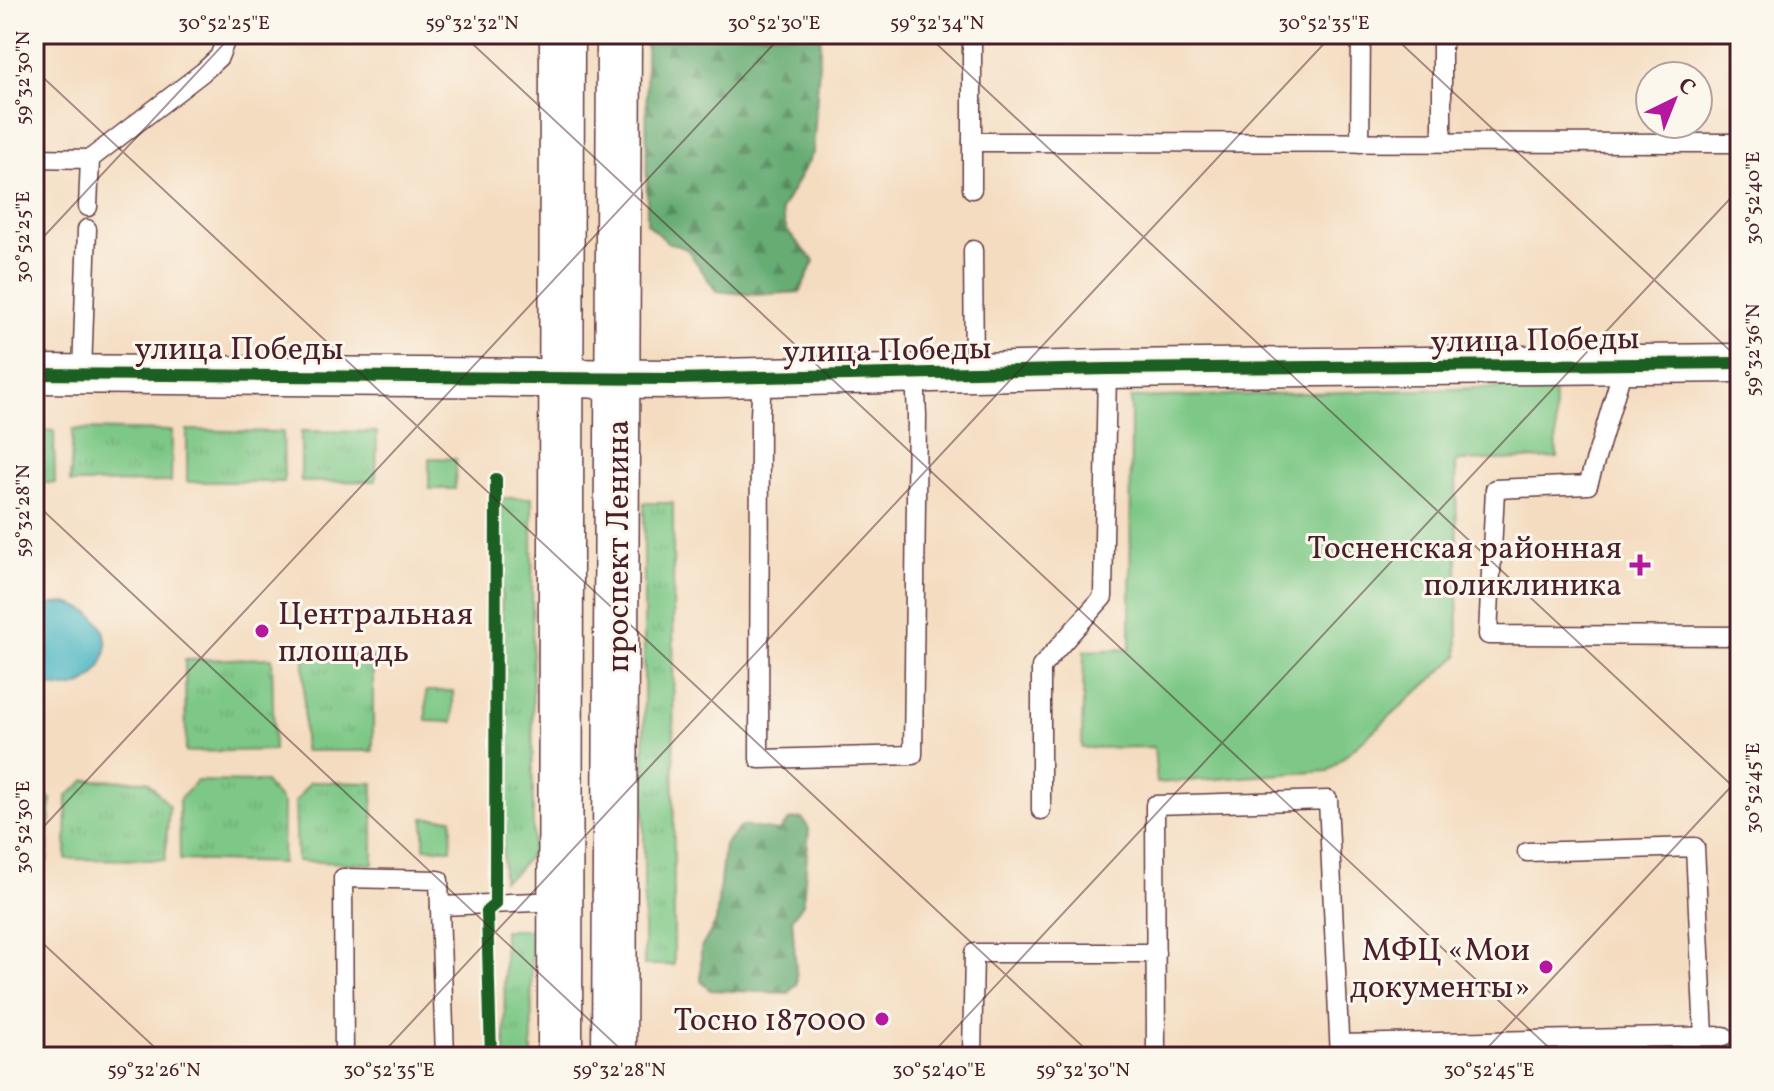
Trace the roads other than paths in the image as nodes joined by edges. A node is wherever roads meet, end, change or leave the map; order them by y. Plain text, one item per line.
1 (228, 34) edge
2 (562, 34) edge
3 (619, 34) edge
4 (972, 34) edge
5 (1361, 34) edge
6 (1442, 34) edge
7 (972, 142) junction
8 (1442, 142) junction
9 (1360, 143) junction
10 (1740, 143) edge
11 (34, 158) edge
12 (90, 159) junction
13 (972, 189) dead end
14 (88, 207) dead end
15 (87, 229) dead end
16 (973, 250) dead end
17 (1740, 363) edge
18 (1624, 365) junction
19 (1107, 369) junction
20 (82, 373) junction
21 (34, 374) edge
22 (974, 374) junction
23 (915, 375) junction
24 (762, 377) junction
25 (561, 378) junction
26 (618, 378) junction
27 (1740, 636) edge
28 (1041, 810) dead end
29 (1527, 852) dead end
30 (560, 901) junction
31 (440, 906) junction
32 (1156, 953) junction
33 (1704, 1036) junction
34 (1724, 1036) dead end
35 (1340, 1051) edge
36 (344, 1057) edge
37 (445, 1057) edge
38 (560, 1057) edge
39 (614, 1057) edge
40 (972, 1057) edge
41 (1156, 1057) edge

1 - 12 lane
2 - 25 main road, проспект Ленина
3 - 26 main road, проспект Ленина
4 - 7 lane
5 - 9 lane
6 - 8 lane
7 - 9 lane
7 - 13 lane
8 - 9 lane
8 - 10 lane
11 - 12 lane
12 - 14 lane
15 - 20 lane
16 - 22 lane
17 - 18 street, улица Победы
18 - 19 street, улица Победы
18 - 27 lane
19 - 22 street, улица Победы
19 - 28 lane
20 - 21 street, улица Победы
20 - 25 street, улица Победы
22 - 23 street, улица Победы
23 - 24 street, улица Победы
23 - 24 lane
24 - 26 street, улица Победы
25 - 26 street, улица Победы
25 - 30 main road, проспект Ленина
26 - 39 main road, проспект Ленина
29 - 33 lane
30 - 31 lane
30 - 38 main road, проспект Ленина
31 - 36 lane
31 - 37 lane
32 - 35 lane
32 - 40 lane
32 - 41 lane
33 - 34 lane
33 - 35 lane

